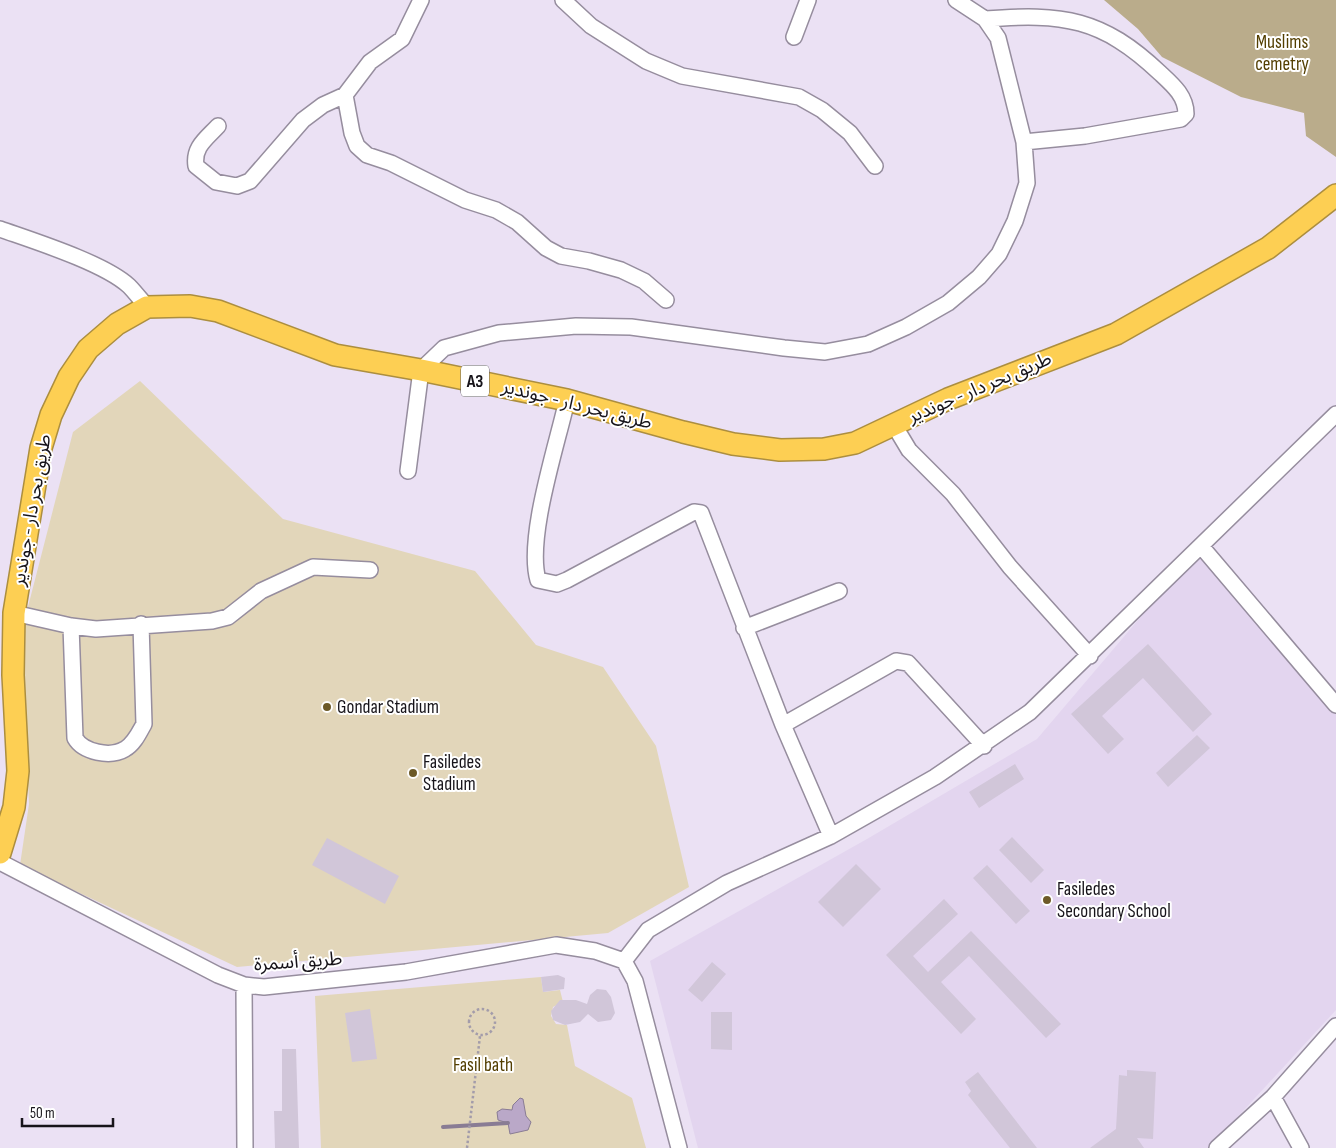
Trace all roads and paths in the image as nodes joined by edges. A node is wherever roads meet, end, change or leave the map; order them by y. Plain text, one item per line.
1 (421, 0) edge
2 (563, 0) edge
3 (808, 0) edge
4 (956, 0) edge
5 (985, 19) junction
6 (794, 38) dead end
7 (345, 95) junction
8 (218, 126) dead end
9 (1024, 142) junction
10 (875, 166) dead end
11 (1336, 195) edge
12 (0, 230) edge
13 (666, 300) dead end
14 (147, 307) junction
15 (420, 370) junction
16 (568, 400) junction
17 (1336, 414) edge
18 (894, 425) junction
19 (408, 471) dead end
20 (1200, 546) junction
21 (370, 570) dead end
22 (838, 591) dead end
23 (14, 614) junction
24 (141, 624) junction
25 (71, 626) junction
26 (744, 628) junction
27 (1090, 656) junction
28 (1336, 705) edge
29 (783, 725) junction
30 (984, 746) junction
31 (831, 836) junction
32 (0, 853) edge
33 (0, 862) edge
34 (624, 961) junction
35 (244, 985) junction
36 (1336, 1026) edge
37 (480, 1036) junction
38 (1273, 1098) junction
39 (245, 1148) edge
40 (467, 1148) edge
41 (681, 1148) edge
42 (1217, 1148) edge
43 (1300, 1148) edge

1 - 7 street
2 - 10 street
3 - 6 street
4 - 5 street
5 - 9 street
5 - 9 street
7 - 8 street
7 - 13 street
9 - 15 street
11 - 18 highway, طريق بحر دار - جوندير / A3
12 - 14 street
14 - 15 highway, طريق بحر دار - جوندير / A3
14 - 23 highway, طريق بحر دار - جوندير / A3
15 - 16 highway, طريق بحر دار - جوندير / A3
15 - 19 street
16 - 18 highway, طريق بحر دار - جوندير / A3
16 - 26 street
17 - 20 street
18 - 27 street
20 - 27 street
20 - 28 street
21 - 24 street
22 - 26 street
23 - 25 street
23 - 32 highway, طريق بحر دار - جوندير / A3
24 - 25 street
24 - 25 street
26 - 29 street
27 - 30 street
29 - 30 street
29 - 31 street
30 - 31 street
31 - 34 street
33 - 35 street, طريق أسمرة
34 - 35 street, طريق أسمرة
34 - 41 street
35 - 39 street
36 - 38 street
37 - 37 path
37 - 40 path
38 - 42 street
38 - 43 street

